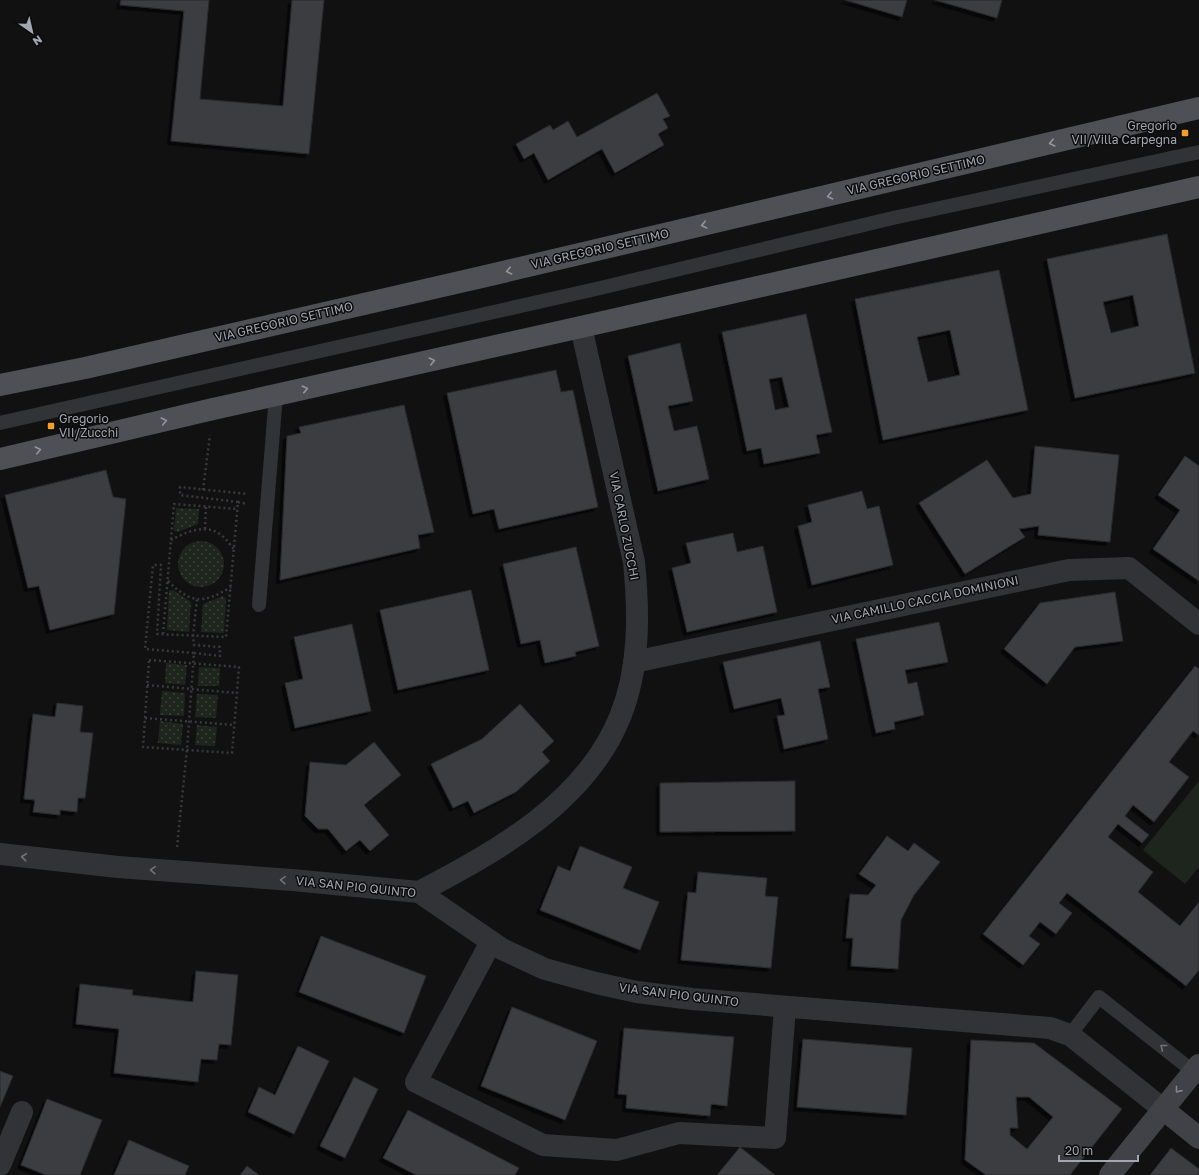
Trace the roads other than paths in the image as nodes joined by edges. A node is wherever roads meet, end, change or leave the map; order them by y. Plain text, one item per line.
1 (1199, 108) edge
2 (1199, 152) edge
3 (1199, 187) edge
4 (581, 327) junction
5 (0, 385) edge
6 (276, 395) junction
7 (0, 423) edge
8 (0, 459) edge
9 (259, 605) dead end
10 (1199, 624) edge
11 (634, 662) junction
12 (0, 854) edge
13 (419, 892) junction
14 (491, 942) junction
15 (785, 1007) junction
16 (1070, 1035) junction
17 (1197, 1071) edge
18 (1163, 1109) junction
19 (22, 1112) dead end
20 (1199, 1138) edge
21 (0, 1165) edge
22 (1110, 1175) edge

1 -> 5 main road, VIA GREGORIO SETTIMO
2 - 7 lane
3 - 4 main road
6 -> 4 main road
4 - 11 street, VIA CARLO ZUCCHI
8 -> 6 main road
6 - 9 lane
10 - 11 street, VIA CAMILLO CACCIA DOMINIONI
11 - 13 street, VIA CARLO ZUCCHI
13 -> 12 street, VIA SAN PIO QUINTO
13 - 14 street, VIA SAN PIO QUINTO
14 - 15 street, VIA SAN PIO QUINTO
14 - 15 street
15 - 16 street, VIA SAN PIO QUINTO
17 -> 16 lane
16 - 18 street, VIA SAN PIO QUINTO
17 -> 18 street
18 - 20 street
18 - 22 street
19 - 21 street

